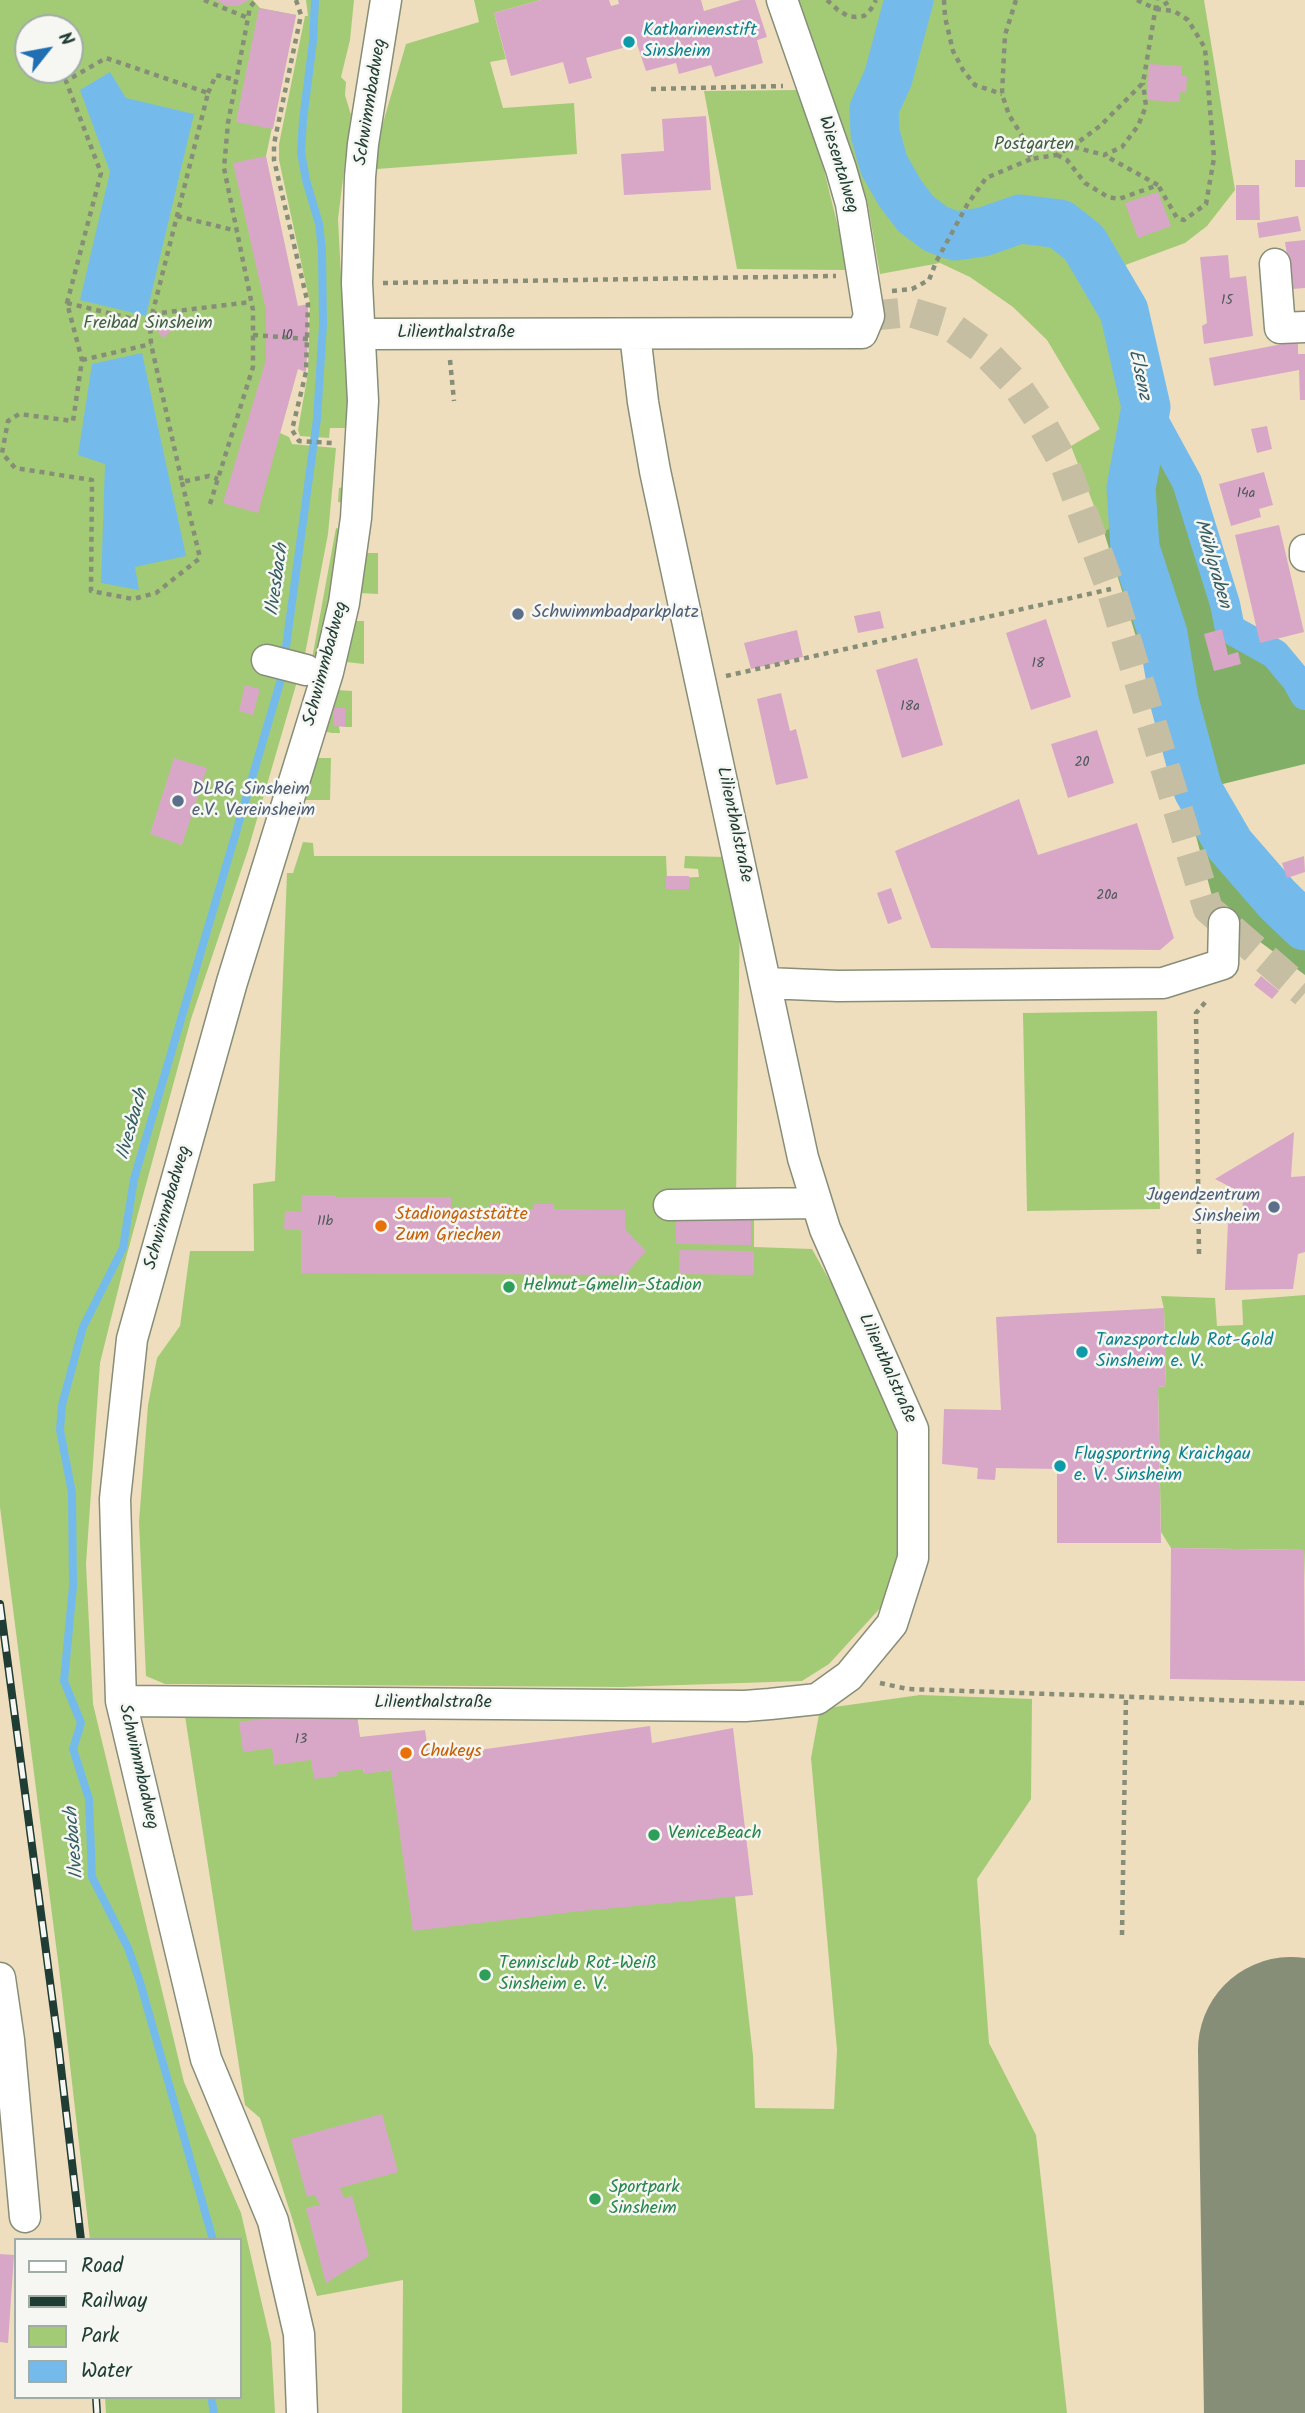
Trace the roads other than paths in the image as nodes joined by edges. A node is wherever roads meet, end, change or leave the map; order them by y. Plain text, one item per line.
1 (386, 0) edge
2 (782, 0) edge
3 (1275, 264) dead end
4 (1305, 327) edge
5 (862, 333) joint
6 (360, 334) junction
7 (635, 334) junction
8 (1305, 550) edge
9 (1305, 556) edge
10 (267, 660) dead end
11 (306, 670) dead end
12 (1224, 923) dead end
13 (766, 983) junction
14 (817, 1203) junction
15 (669, 1205) dead end
16 (121, 1701) junction
17 (0, 1978) edge
18 (24, 2217) dead end
19 (302, 2413) edge

1 - 6 street, Schwimmbadweg
2 - 5 street, Wiesentalweg
3 - 4 street
5 - 7 street, Lilienthalstraße
6 - 7 street, Lilienthalstraße
6 - 16 street, Schwimmbadweg
7 - 13 street, Lilienthalstraße
8 - 9 street
10 - 11 street
12 - 13 street
13 - 14 street, Lilienthalstraße
14 - 15 street
14 - 16 street, Lilienthalstraße
16 - 19 street, Schwimmbadweg
17 - 18 street

